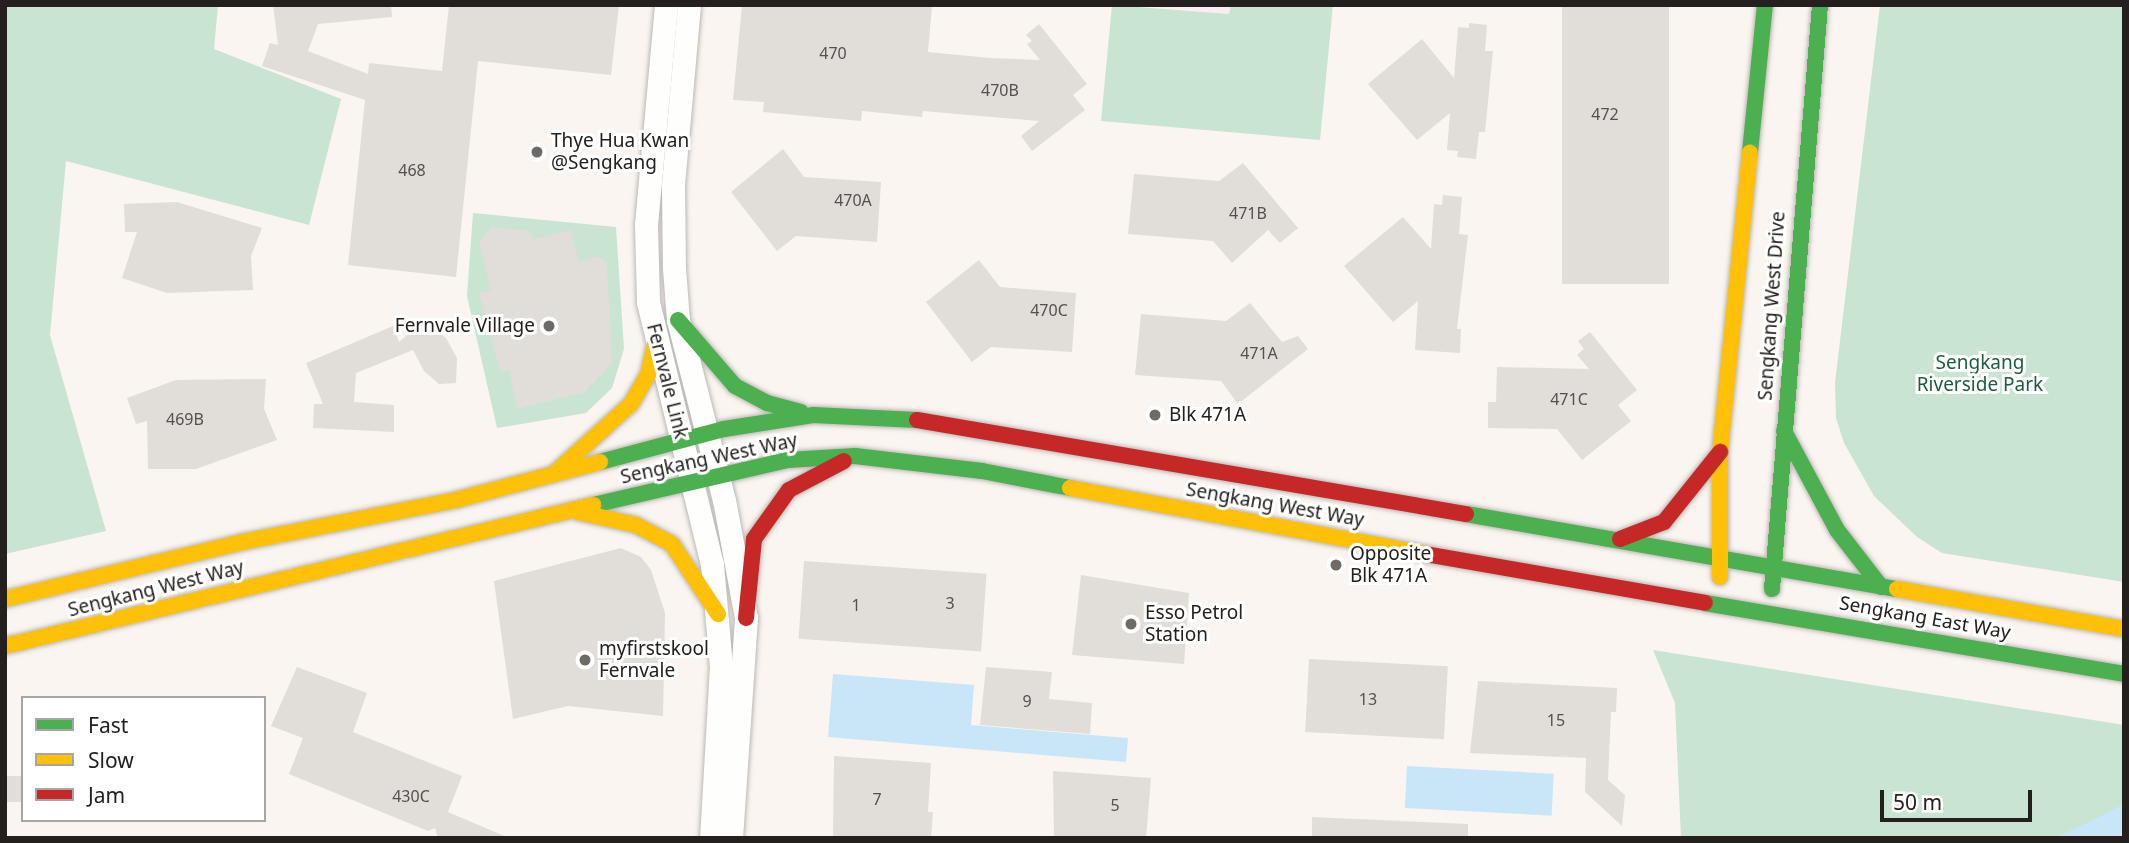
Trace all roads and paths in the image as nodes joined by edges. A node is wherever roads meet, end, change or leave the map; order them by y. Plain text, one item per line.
1 (666, 5) edge
2 (689, 5) edge
3 (1765, 5) edge
4 (1820, 5) edge
5 (678, 320) junction
6 (655, 344) junction
7 (813, 415) junction
8 (1783, 430) junction
9 (705, 435) junction
10 (682, 442) junction
11 (1720, 452) junction
12 (855, 456) junction
13 (552, 476) junction
14 (717, 476) junction
15 (693, 483) junction
16 (566, 509) junction
17 (1619, 539) junction
18 (1720, 558) junction
19 (1774, 568) junction
20 (1881, 587) junction
21 (5, 599) edge
22 (1719, 603) junction
23 (1770, 611) junction
24 (718, 614) junction
25 (746, 618) junction
26 (2124, 629) edge
27 (5, 646) edge
28 (2124, 674) edge
29 (736, 831) edge
30 (710, 838) edge

1 - 6 street, Fernvale Link
2 - 5 street, Fernvale Link
3 - 11 main road, Sengkang West Drive
4 - 8 main road, Sengkang West Drive
5 - 7 main road
5 - 9 street, Fernvale Link
6 - 10 street, Fernvale Link
6 - 13 main road
7 - 9 main road, Sengkang West Way
7 - 17 main road, Sengkang West Way
8 - 19 main road, Sengkang West Drive
8 - 20 main road
9 - 10 main road, Sengkang West Way
9 - 14 street, Fernvale Link
10 - 13 main road, Sengkang West Way
10 - 15 street, Fernvale Link
11 - 17 main road
11 - 18 main road, Sengkang West Drive
12 - 14 main road, Sengkang West Way
12 - 22 main road, Sengkang West Way
12 - 25 main road
13 - 21 main road, Sengkang West Way
14 - 15 main road, Sengkang West Way
14 - 25 street, Fernvale Link
15 - 16 main road, Sengkang West Way
15 - 24 street, Fernvale Link
16 - 24 main road
16 - 27 main road, Sengkang West Way
17 - 18 main road, Sengkang West Way
18 - 19 main road, Sengkang East Way
18 - 22 main road, Sengkang West Drive
19 - 20 main road, Sengkang East Way
19 - 23 main road, Sengkang West Drive
20 - 26 main road, Sengkang East Way
22 - 23 main road, Sengkang East Way
23 - 28 main road, Sengkang East Way
24 - 30 street, Fernvale Link
25 - 29 street, Fernvale Link

